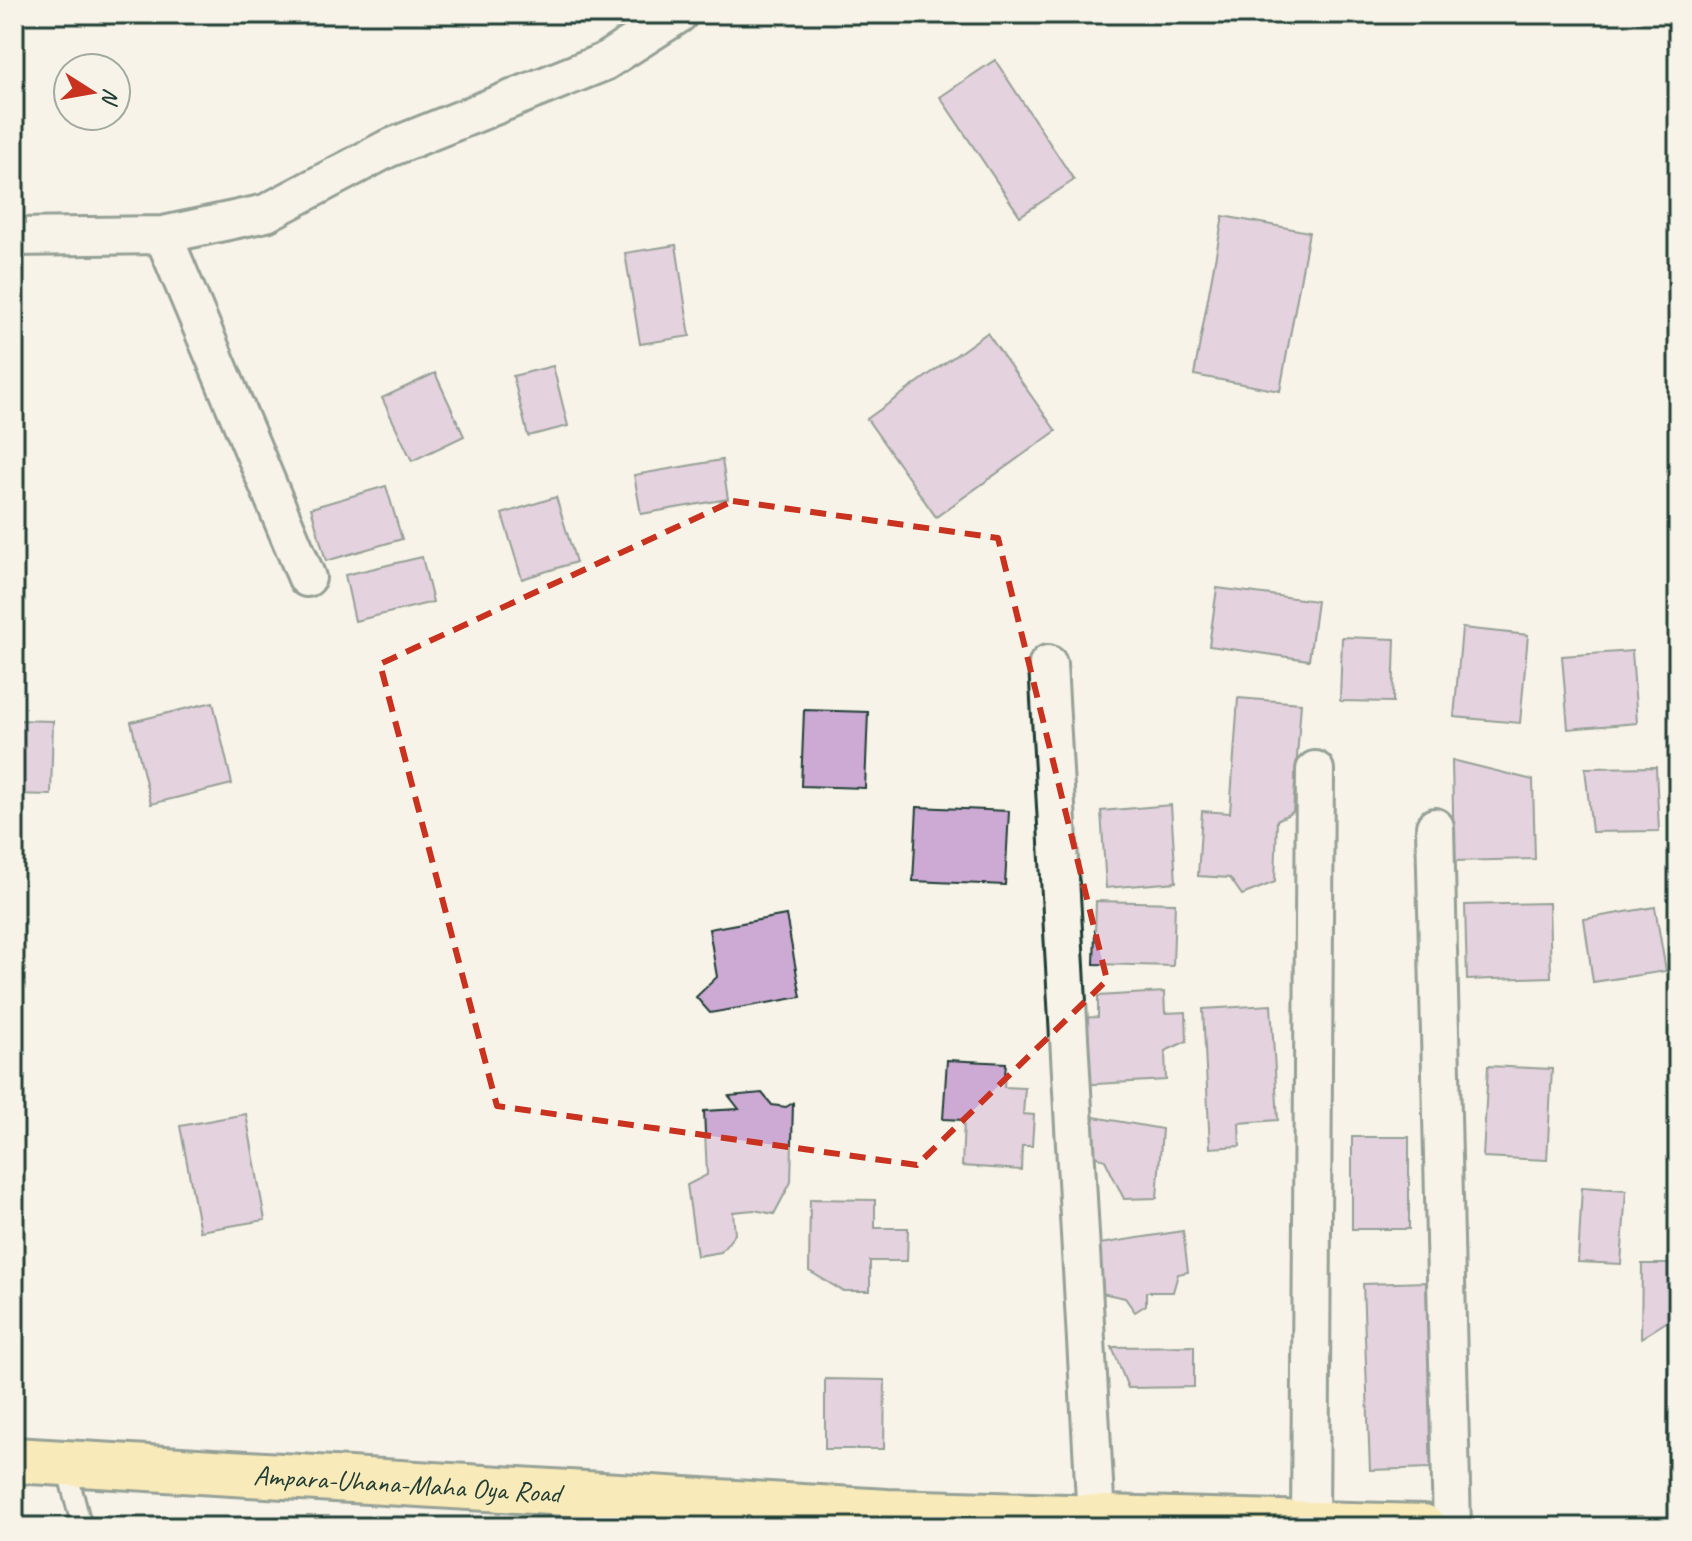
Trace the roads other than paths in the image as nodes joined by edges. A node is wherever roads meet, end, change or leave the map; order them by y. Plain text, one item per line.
1 (679, 14) edge
2 (163, 235) junction
3 (14, 237) edge
4 (307, 578) dead end
5 (1048, 664) dead end
6 (1315, 770) dead end
7 (1435, 827) dead end
8 (14, 1460) edge
9 (65, 1463) junction
10 (1096, 1518) junction
11 (887, 1519) edge
12 (1310, 1524) junction
13 (82, 1527) edge
14 (1423, 1527) edge
15 (1452, 1527) edge

1 - 2 street
2 - 3 street
2 - 4 street
5 - 10 street
6 - 12 street
7 - 15 street
8 - 9 highway, Ampara-Uhana-Maha Oya Road
9 - 11 highway, Ampara-Uhana-Maha Oya Road
9 - 13 lane
10 - 11 highway, Ampara-Uhana-Maha Oya Road
10 - 12 highway, Ampara-Uhana-Maha Oya Road
12 - 14 highway, Ampara-Uhana-Maha Oya Road

